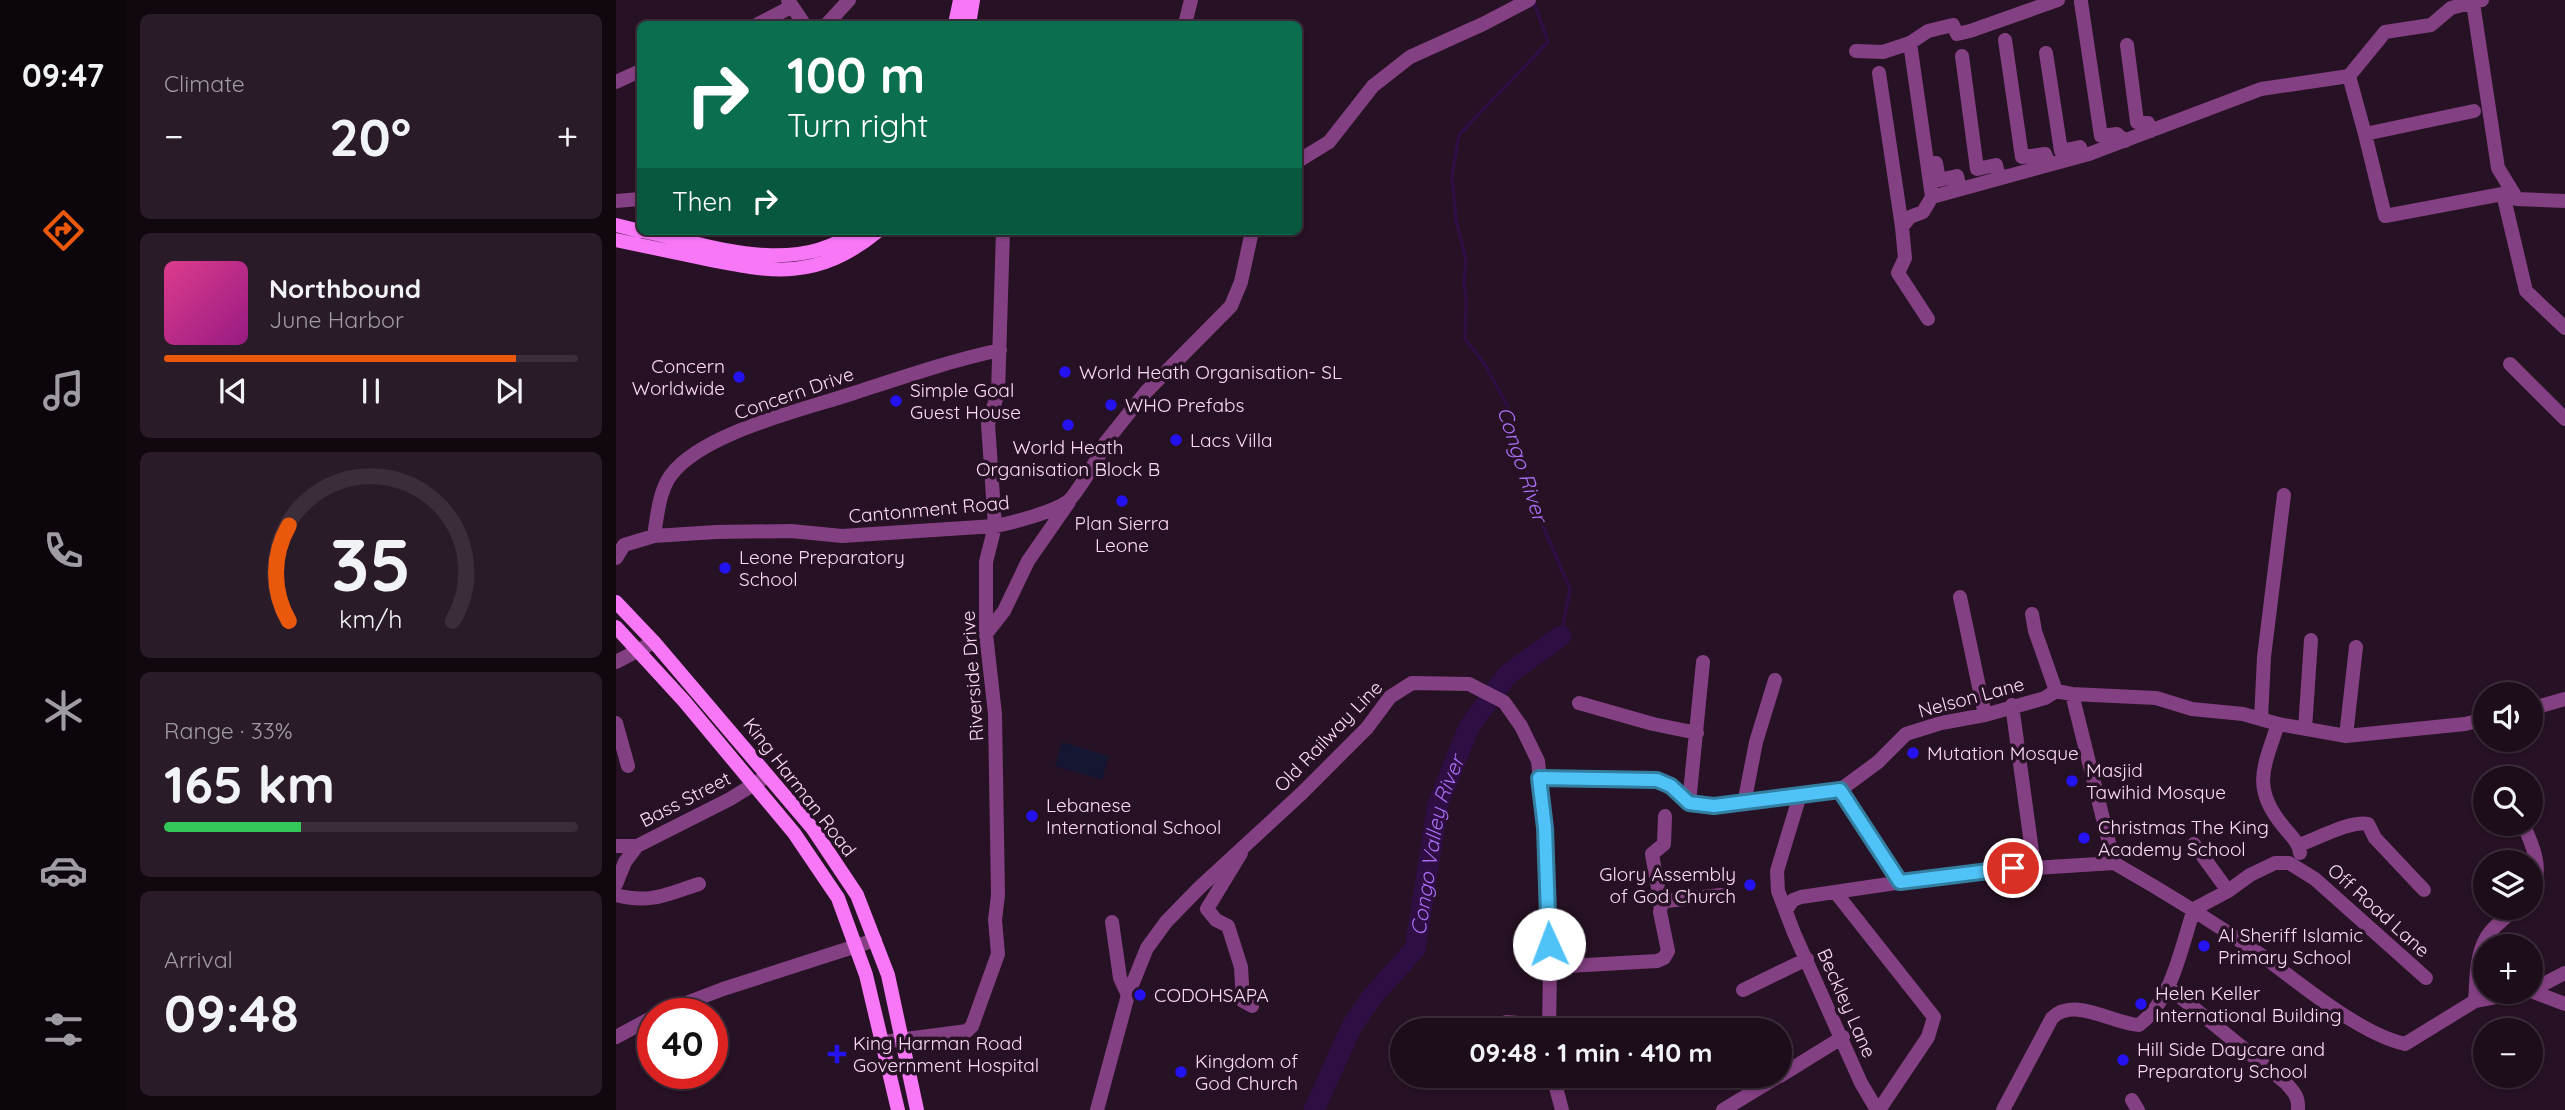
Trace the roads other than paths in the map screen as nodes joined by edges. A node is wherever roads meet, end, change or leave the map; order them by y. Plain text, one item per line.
1 (849, 0) edge
2 (960, 0) edge
3 (973, 0) edge
4 (1191, 0) edge
5 (1528, 0) edge
6 (2058, 0) edge
7 (2478, 1) edge
8 (2081, 2) edge
9 (790, 4) edge
10 (2451, 4) edge
11 (763, 21) edge
12 (802, 21) edge
13 (830, 21) edge
14 (956, 21) edge
15 (970, 21) edge
16 (1185, 21) edge
17 (2005, 40) dead end
18 (1910, 43) junction
19 (2127, 46) dead end
20 (1856, 51) dead end
21 (2046, 53) dead end
22 (1962, 56) dead end
23 (1922, 65) dead end
24 (637, 72) edge
25 (1879, 73) dead end
26 (2348, 76) junction
27 (616, 82) edge
28 (2474, 110) dead end
29 (2151, 131) junction
30 (2365, 134) junction
31 (2125, 141) junction
32 (2089, 154) junction
33 (1302, 159) edge
34 (2049, 163) junction
35 (1999, 177) junction
36 (1960, 188) junction
37 (2508, 193) junction
38 (1932, 197) junction
39 (637, 199) edge
40 (616, 201) edge
41 (2565, 201) edge
42 (616, 225) edge
43 (1902, 227) junction
44 (637, 230) edge
45 (660, 235) edge
46 (849, 235) edge
47 (873, 235) edge
48 (1003, 235) edge
49 (1251, 235) edge
50 (616, 240) edge
51 (1928, 319) dead end
52 (2565, 328) edge
53 (1000, 350) junction
54 (2510, 364) dead end
55 (2565, 419) edge
56 (2284, 495) dead end
57 (1069, 502) junction
58 (995, 526) junction
59 (654, 536) junction
60 (616, 558) edge
61 (1960, 597) dead end
62 (616, 602) edge
63 (2032, 614) dead end
64 (616, 626) edge
65 (986, 634) junction
66 (2311, 640) dead end
67 (654, 642) junction
68 (2356, 647) dead end
69 (638, 650) junction
70 (616, 662) edge
71 (1703, 662) dead end
72 (1775, 680) dead end
73 (2056, 691) junction
74 (2072, 694) junction
75 (1579, 703) dead end
76 (2564, 703) edge
77 (2012, 705) junction
78 (2543, 707) edge
79 (1985, 715) junction
80 (2261, 719) junction
81 (2473, 722) edge
82 (616, 723) edge
83 (2278, 724) junction
84 (2305, 729) junction
85 (1697, 733) junction
86 (2346, 736) junction
87 (628, 766) dead end
88 (769, 776) junction
89 (1539, 778) junction
90 (753, 784) junction
91 (1840, 790) junction
92 (1800, 795) junction
93 (1689, 803) junction
94 (1744, 804) junction
95 (1665, 816) dead end
96 (2194, 844) dead end
97 (1244, 845) junction
98 (2299, 845) junction
99 (616, 846) edge
100 (637, 846) junction
101 (2114, 863) junction
102 (2034, 866) junction
103 (2301, 869) junction
104 (1900, 882) junction
105 (616, 884) edge
106 (699, 884) dead end
107 (2424, 890) dead end
108 (2228, 891) junction
109 (1836, 893) junction
110 (616, 895) edge
111 (1721, 895) dead end
112 (1661, 905) junction
113 (2194, 909) junction
114 (1786, 910) junction
115 (2503, 920) edge
116 (1112, 922) dead end
117 (2489, 934) edge
118 (874, 940) junction
119 (858, 947) junction
120 (1807, 960) junction
121 (1550, 967) junction
122 (2565, 973) edge
123 (2426, 978) dead end
124 (2543, 985) edge
125 (2168, 987) junction
126 (1742, 990) dead end
127 (1128, 995) junction
128 (2543, 996) edge
129 (699, 998) edge
130 (2473, 1002) edge
131 (2565, 1004) edge
132 (1252, 1006) dead end
133 (1549, 1018) edge
134 (637, 1026) edge
135 (616, 1037) edge
136 (1843, 1037) junction
137 (901, 1040) junction
138 (883, 1042) junction
139 (1792, 1069) edge
140 (1556, 1088) edge
141 (1760, 1088) edge
142 (2298, 1106) edge
143 (898, 1110) edge
144 (917, 1110) edge
145 (1097, 1110) edge
146 (1562, 1110) edge
147 (1723, 1110) edge
148 (1878, 1110) edge
149 (2003, 1110) edge
150 (2314, 1110) edge

1 - 13 street
2 - 14 main road
3 - 15 main road
4 - 16 street
5 - 33 street
6 - 18 street
7 - 10 street
7 - 37 street
8 - 31 street
9 - 11 street
9 - 12 street
10 - 26 street
17 - 34 street
18 - 20 street
18 - 38 street
19 - 29 street
21 - 32 street
22 - 35 street
23 - 36 street
24 - 27 street
25 - 43 street
26 - 29 street
26 - 30 street
28 - 30 street
29 - 31 street
30 - 37 street
31 - 32 street
32 - 34 street
34 - 35 street
35 - 36 street
36 - 38 street
37 - 41 street
37 - 52 street
38 - 43 street
39 - 40 street
42 - 44 main road
43 - 51 street
45 - 46 main road
47 - 50 main road
48 - 53 street, Riverside Drive
49 - 57 street
53 - 58 street, Riverside Drive
53 - 59 street, Concern Drive
54 - 55 street
56 - 80 street
57 - 58 street, Cantonment Road
57 - 65 street
58 - 59 street, Cantonment Road
58 - 65 street, Riverside Drive
59 - 60 street, Cantonment Road
61 - 79 street
62 - 67 main road, King Harman Road
63 - 73 street
64 - 69 main road, King Harman Road
65 - 137 street, Riverside Drive
66 - 84 street
67 - 69 street
67 - 88 main road, King Harman Road
68 - 86 street
69 - 70 street
69 - 90 main road, King Harman Road
71 - 85 street
72 - 94 street
73 - 74 street
73 - 77 street, Nelson Lane
74 - 80 street
74 - 101 street
75 - 85 street
76 - 78 street
77 - 79 street, Nelson Lane
77 - 102 street
79 - 91 street, Nelson Lane
80 - 83 street
81 - 86 street
82 - 87 street
83 - 84 street
83 - 98 street
84 - 86 street
85 - 93 street
88 - 90 street, Bass Street
88 - 118 main road, King Harman Road
89 - 93 street
89 - 97 street, Old Railway Line
89 - 121 street, Old Railway Line
90 - 100 street, Bass Street
90 - 119 main road, King Harman Road
91 - 92 street
91 - 104 street
92 - 94 street
92 - 114 street, Beckley Lane
93 - 94 street
95 - 112 street
96 - 108 street
97 - 127 street, Old Railway Line
97 - 132 street
98 - 103 street
98 - 107 street
99 - 100 street, Bass Street
100 - 105 street
101 - 102 street
101 - 113 street
102 - 104 street
103 - 108 street, Off Road Lane
103 - 123 street, Off Road Lane
104 - 109 street
106 - 110 street
108 - 113 street, Off Road Lane
109 - 114 street
109 - 148 street
111 - 112 street
112 - 121 street
113 - 125 street
113 - 130 street
114 - 120 street, Beckley Lane
115 - 117 street
116 - 127 street
118 - 119 street
118 - 137 main road, King Harman Road
119 - 129 street
119 - 138 main road, King Harman Road
120 - 126 street
120 - 136 street, Beckley Lane
121 - 133 street, Old Railway Line
122 - 124 street
125 - 142 street
125 - 149 street
127 - 145 street, Old Railway Line
128 - 131 street
134 - 135 street
136 - 139 street
136 - 148 street, Beckley Lane
137 - 138 street, Riverside Drive
137 - 144 main road, King Harman Road
138 - 143 main road, King Harman Road
140 - 146 street
141 - 147 street
142 - 150 street

